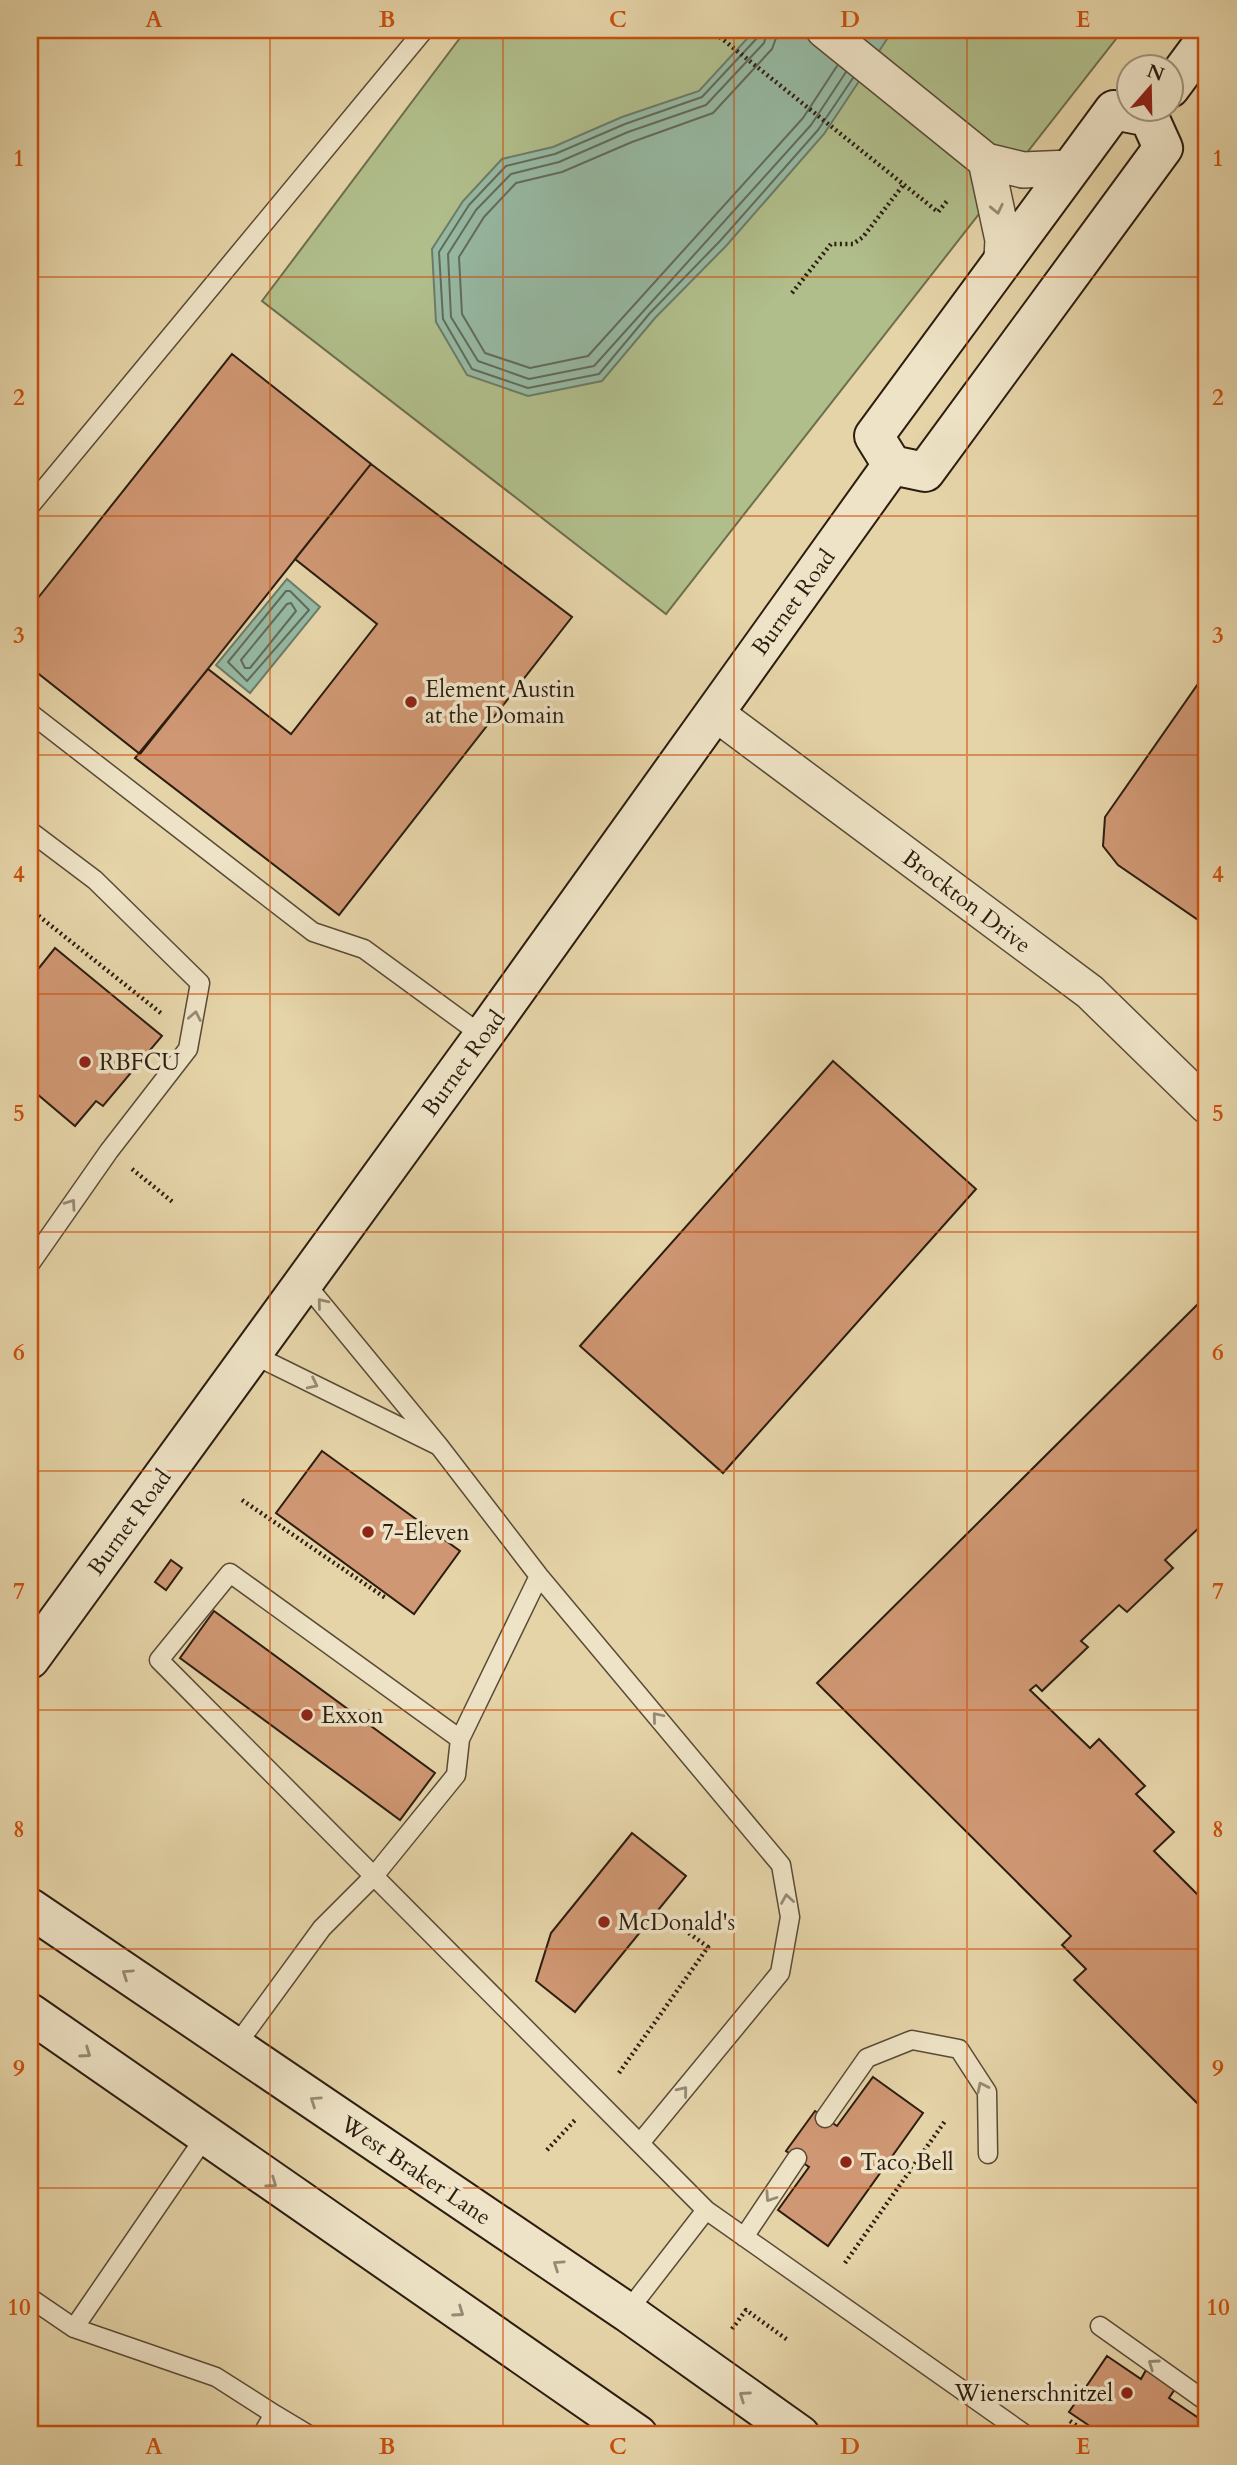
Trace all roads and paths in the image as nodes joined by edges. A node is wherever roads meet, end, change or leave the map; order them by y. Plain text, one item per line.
1 (424, 30) edge
2 (711, 30) edge
3 (824, 30) edge
4 (1207, 38) edge
5 (1184, 70) edge
6 (1114, 110) edge
7 (1161, 122) edge
8 (986, 161) junction
9 (1070, 168) junction
10 (904, 184) junction
11 (947, 201) dead end
12 (1002, 258) junction
13 (792, 293) dead end
14 (892, 465) junction
15 (36, 485) edge
16 (30, 506) edge
17 (714, 712) junction
18 (30, 713) edge
19 (30, 831) edge
20 (30, 909) edge
21 (169, 1019) dead end
22 (483, 1035) junction
23 (1207, 1106) edge
24 (123, 1162) dead end
25 (174, 1203) dead end
26 (31, 1261) edge
27 (304, 1282) junction
28 (252, 1354) junction
29 (439, 1447) junction
30 (242, 1500) dead end
31 (539, 1576) junction
32 (387, 1599) dead end
33 (30, 1659) edge
34 (460, 1739) junction
35 (374, 1876) junction
36 (30, 1908) edge
37 (658, 1911) dead end
38 (30, 2013) edge
39 (235, 2047) junction
40 (619, 2073) dead end
41 (583, 2111) dead end
42 (825, 2118) dead end
43 (945, 2121) dead end
44 (205, 2137) junction
45 (640, 2143) junction
46 (547, 2150) dead end
47 (988, 2154) dead end
48 (797, 2158) dead end
49 (706, 2210) junction
50 (744, 2237) junction
51 (845, 2263) dead end
52 (30, 2298) edge
53 (627, 2312) junction
54 (1100, 2326) dead end
55 (74, 2328) junction
56 (732, 2329) dead end
57 (789, 2341) dead end
58 (1207, 2402) edge
59 (274, 2414) junction
60 (1070, 2421) dead end
61 (262, 2435) edge
62 (309, 2435) edge
63 (638, 2435) edge
64 (800, 2435) edge
65 (1026, 2435) edge
66 (1090, 2435) edge

1 - 15 lane
2 - 10 path
3 - 8 street
4 - 5 main road
6 - 9 main road
7 - 14 main road
8 - 9 street
8 -> 12 street
9 - 12 main road
10 - 11 path
10 - 13 path
12 - 14 main road
14 - 17 main road, Burnet Road
15 - 16 lane
17 - 22 main road, Burnet Road
17 - 23 street, Brockton Drive
18 - 22 lane
26 -> 19 lane
20 - 21 path
22 - 27 main road, Burnet Road
24 - 25 path
27 - 28 main road, Burnet Road
29 -> 27 lane
28 -> 29 lane
28 - 33 main road, Burnet Road
29 - 31 lane
30 - 32 path
31 - 34 lane
45 -> 31 lane
34 - 35 lane
34 - 35 lane
35 - 39 lane
35 - 45 lane
39 -> 36 main road, West Braker Lane
37 - 40 path
38 -> 44 main road
53 -> 39 main road, West Braker Lane
41 - 46 path
47 -> 42 lane
43 - 51 path
44 - 55 lane
44 -> 63 main road
45 - 49 lane
48 -> 50 lane
49 - 50 lane
49 - 53 lane
50 - 65 lane
52 - 55 lane
64 -> 53 main road, West Braker Lane
58 -> 54 lane
55 - 59 lane
56 - 57 path
59 - 61 lane
59 - 62 lane
60 - 66 path

